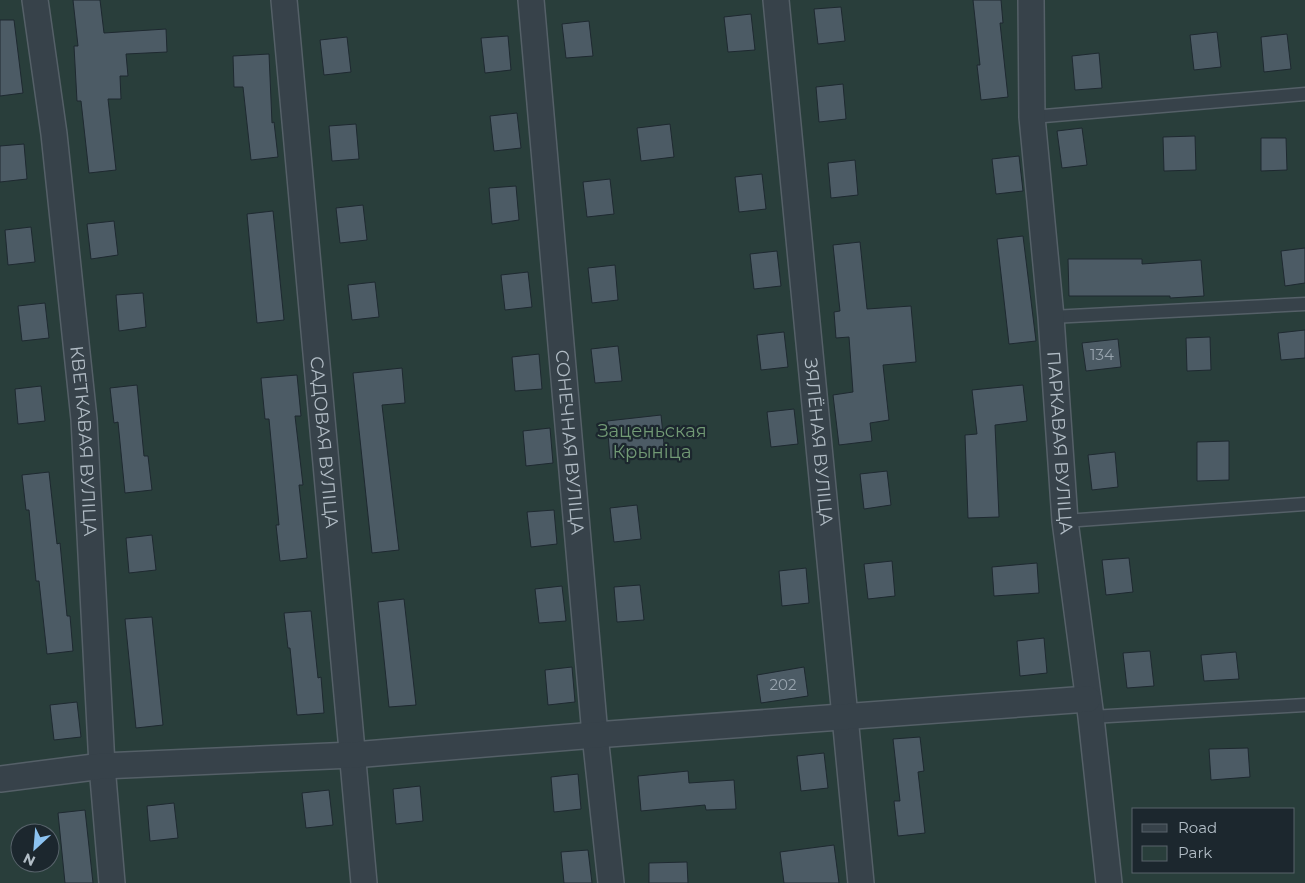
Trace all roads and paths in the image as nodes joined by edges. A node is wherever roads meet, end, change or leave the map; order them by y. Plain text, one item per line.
1 (36, 0) edge
2 (284, 0) edge
3 (531, 0) edge
4 (776, 0) edge
5 (1031, 0) edge
6 (1305, 94) edge
7 (1032, 117) junction
8 (1305, 304) edge
9 (1052, 317) junction
10 (1305, 504) edge
11 (1065, 521) junction
12 (1305, 705) edge
13 (1089, 708) junction
14 (844, 717) junction
15 (596, 735) junction
16 (353, 755) junction
17 (102, 766) junction
18 (0, 779) edge
19 (112, 883) edge
20 (364, 883) edge
21 (611, 883) edge
22 (861, 883) edge
23 (1109, 883) edge

1 - 17 street, КВЕТКАВАЯ ВУЛІЦА
2 - 16 street, САДОВАЯ ВУЛІЦА
3 - 15 street, СОНЕЧНАЯ ВУЛІЦА
4 - 14 street, ЗЯЛЁНАЯ ВУЛІЦА
5 - 7 street, ПАРКАВАЯ ВУЛІЦА
6 - 7 lane
7 - 9 street, ПАРКАВАЯ ВУЛІЦА
8 - 9 lane
9 - 11 street, ПАРКАВАЯ ВУЛІЦА
10 - 11 lane
11 - 13 street, ПАРКАВАЯ ВУЛІЦА
12 - 13 lane
13 - 14 street
13 - 23 street, ПАРКАВАЯ ВУЛІЦА
14 - 15 street
14 - 22 street, ЗЯЛЁНАЯ ВУЛІЦА
15 - 16 street
15 - 21 street, СОНЕЧНАЯ ВУЛІЦА
16 - 17 street
16 - 20 street, САДОВАЯ ВУЛІЦА
17 - 18 street
17 - 19 street, КВЕТКАВАЯ ВУЛІЦА

